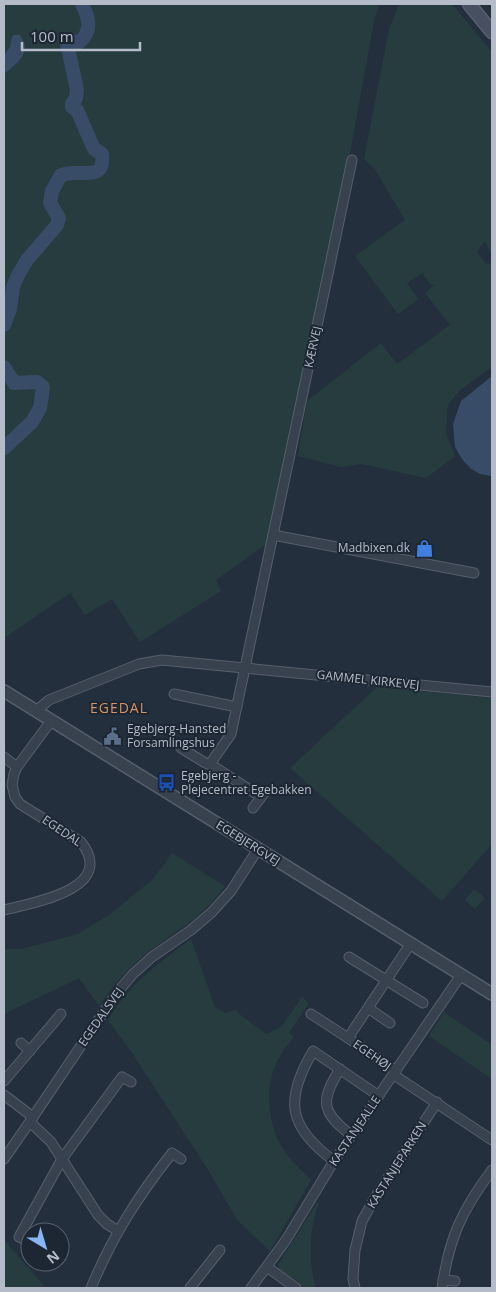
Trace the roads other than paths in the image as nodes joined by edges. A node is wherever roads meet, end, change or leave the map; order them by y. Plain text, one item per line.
1 (470, 4) edge
2 (492, 32) edge
3 (352, 160) dead end
4 (273, 535) junction
5 (474, 573) dead end
6 (244, 668) junction
7 (4, 691) edge
8 (492, 692) edge
9 (174, 694) dead end
10 (237, 707) junction
11 (36, 711) junction
12 (51, 721) junction
13 (181, 748) dead end
14 (4, 757) edge
15 (210, 764) junction
16 (17, 766) junction
17 (254, 808) dead end
18 (258, 849) junction
19 (4, 910) edge
20 (411, 944) junction
21 (349, 957) dead end
22 (461, 975) junction
23 (386, 980) junction
24 (492, 994) edge
25 (423, 1003) dead end
26 (368, 1008) junction
27 (61, 1014) dead end
28 (311, 1014) dead end
29 (390, 1022) dead end
30 (348, 1038) junction
31 (21, 1043) dead end
32 (30, 1051) junction
33 (340, 1069) junction
34 (395, 1073) junction
35 (4, 1081) edge
36 (130, 1082) dead end
37 (4, 1096) edge
38 (379, 1096) junction
39 (436, 1102) junction
40 (32, 1120) junction
41 (352, 1135) junction
42 (492, 1140) edge
43 (4, 1158) edge
44 (62, 1159) junction
45 (181, 1159) dead end
46 (334, 1161) junction
47 (492, 1170) edge
48 (26, 1222) edge
49 (118, 1231) junction
50 (220, 1250) dead end
51 (267, 1267) junction
52 (455, 1281) dead end
53 (443, 1284) edge
54 (91, 1288) edge
55 (190, 1288) edge
56 (251, 1288) edge
57 (296, 1288) edge
58 (355, 1288) edge

1 - 2 main road
3 - 4 street, KÆRVEJ
4 - 5 street
4 - 6 street, KÆRVEJ
6 - 8 street, GAMMEL KIRKEVEJ
6 - 10 street
6 - 11 street, GAMMEL KIRKEVEJ
7 - 11 street, EGEBJERGVEJ
9 - 10 street
10 - 15 street
11 - 12 street, EGEBJERGVEJ
12 - 16 street, EGEDAL
12 - 18 street, EGEBJERGVEJ
13 - 15 street
14 - 16 street
15 - 17 street
16 - 19 street, EGEDAL
18 - 20 street, EGEBJERGVEJ
18 - 40 street, EGEDALSVEJ
20 - 22 street, EGEBJERGVEJ
20 - 23 street, EGEHØJ
21 - 23 street
22 - 24 street, EGEBJERGVEJ
22 - 34 street, KASTANJEALLE
23 - 25 street
23 - 26 street, EGEHØJ
26 - 29 street
26 - 30 street, EGEHØJ
27 - 32 street
28 - 30 street, EGEHØJ
30 - 34 street, EGEHØJ
31 - 32 street
32 - 35 street
33 - 38 street
33 - 41 street
33 - 46 street
34 - 38 street, KASTANJEALLE
34 - 39 street
36 - 44 street
37 - 40 street
38 - 41 street, KASTANJEALLE
39 - 42 street
39 - 58 street, KASTANJEPARKEN
40 - 43 street, EGEDALSVEJ
40 - 44 street
41 - 46 street, KASTANJEALLE
44 - 48 street
44 - 49 street
45 - 49 street
46 - 51 street, KASTANJEALLE
47 - 53 street
49 - 54 street
50 - 55 street
51 - 56 street, KASTANJEALLE
51 - 57 street
52 - 53 street

